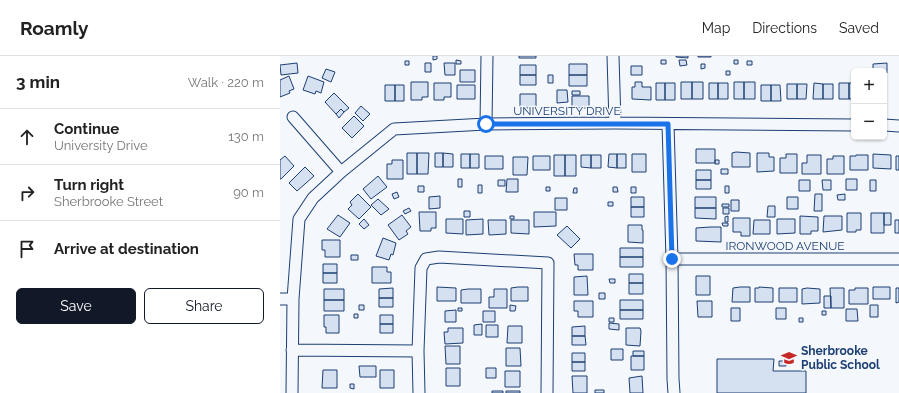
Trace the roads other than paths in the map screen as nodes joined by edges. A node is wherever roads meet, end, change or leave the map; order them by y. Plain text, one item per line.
1 (487, 56) edge
2 (613, 56) edge
3 (293, 117) dead end
4 (486, 124) junction
5 (615, 124) junction
6 (668, 124) junction
7 (851, 125) edge
8 (887, 125) edge
9 (899, 126) edge
10 (341, 172) junction
11 (672, 259) junction
12 (899, 259) edge
13 (280, 299) edge
14 (293, 299) junction
15 (292, 350) junction
16 (418, 351) junction
17 (292, 393) edge
18 (419, 393) edge
19 (547, 393) edge
20 (674, 393) edge

1 - 4 street
2 - 5 street
3 - 10 street
4 - 5 street, UNIVERSITY DRIVE
4 - 10 street, UNIVERSITY DRIVE
5 - 6 street, UNIVERSITY DRIVE
6 - 7 street, UNIVERSITY DRIVE
6 - 11 street
8 - 9 street
10 - 14 street, UNIVERSITY DRIVE
11 - 12 street, IRONWOOD AVENUE
11 - 20 street
13 - 14 street
14 - 15 street, UNIVERSITY DRIVE
15 - 16 street
15 - 17 street, UNIVERSITY DRIVE
16 - 18 street
16 - 19 street

